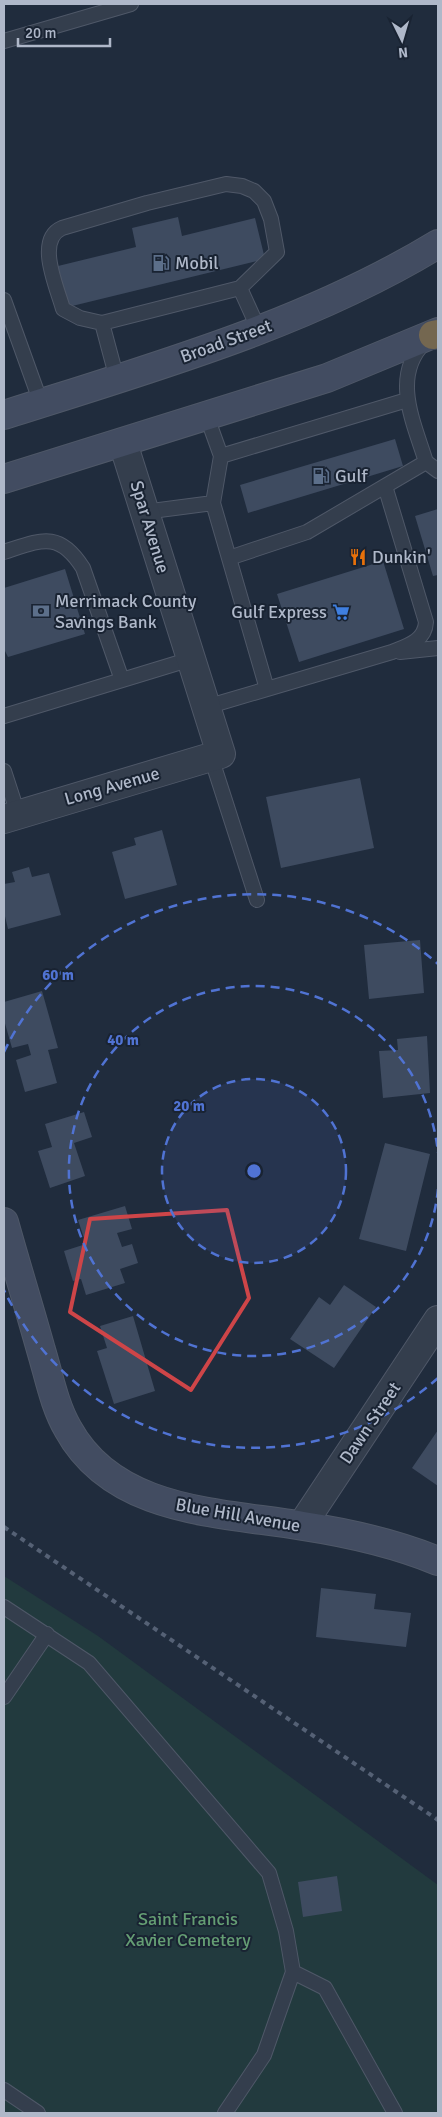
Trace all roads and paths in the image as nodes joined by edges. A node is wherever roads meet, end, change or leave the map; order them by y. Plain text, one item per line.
1 (131, 4) edge
2 (4, 41) edge
3 (438, 244) edge
4 (240, 288) junction
5 (4, 300) edge
6 (102, 323) junction
7 (259, 330) junction
8 (436, 334) edge
9 (116, 379) junction
10 (407, 400) junction
11 (41, 403) junction
12 (4, 415) edge
13 (207, 417) junction
14 (123, 443) junction
15 (221, 456) junction
16 (426, 462) junction
17 (438, 471) edge
18 (4, 479) edge
19 (385, 486) junction
20 (213, 504) junction
21 (144, 512) junction
22 (4, 552) edge
23 (229, 558) junction
24 (438, 648) edge
25 (392, 652) junction
26 (192, 659) junction
27 (122, 680) junction
28 (267, 689) junction
29 (206, 707) junction
30 (4, 716) edge
31 (216, 756) junction
32 (4, 771) edge
33 (11, 817) edge
34 (257, 900) dead end
35 (4, 1222) edge
36 (438, 1320) edge
37 (302, 1525) junction
38 (438, 1561) edge
39 (4, 1607) edge
40 (47, 1634) junction
41 (4, 1697) edge
42 (293, 1972) junction
43 (4, 2090) edge
44 (38, 2113) edge
45 (224, 2113) edge
46 (396, 2113) edge

1 - 2 lane
3 - 7 main road, Broad Street
4 - 6 lane
4 - 6 lane
4 - 7 lane
5 - 11 lane
6 - 9 lane
7 - 9 main road, Broad Street
8 - 10 lane
8 - 13 main road
9 - 11 main road, Broad Street
10 - 15 lane
10 - 16 lane
11 - 12 main road, Broad Street
13 - 14 main road
13 - 15 lane
14 - 18 main road
14 - 21 street, Spar Avenue
15 - 20 lane
16 - 17 lane
16 - 19 lane
19 - 23 lane
19 - 25 lane
20 - 21 lane
20 - 23 lane
21 - 26 street, Spar Avenue
22 - 27 lane
23 - 28 lane
24 - 25 lane
25 - 28 lane
26 - 27 lane
26 - 29 street, Spar Avenue
27 - 30 lane
28 - 29 lane
29 - 31 street, Spar Avenue
31 - 33 street, Long Avenue
31 - 34 lane
32 - 33 lane
35 - 37 main road, Blue Hill Avenue
36 - 37 street, Dawn Street
37 - 38 main road, Blue Hill Avenue
39 - 40 lane
40 - 41 lane
40 - 42 lane
42 - 45 lane
42 - 46 lane
43 - 44 lane

